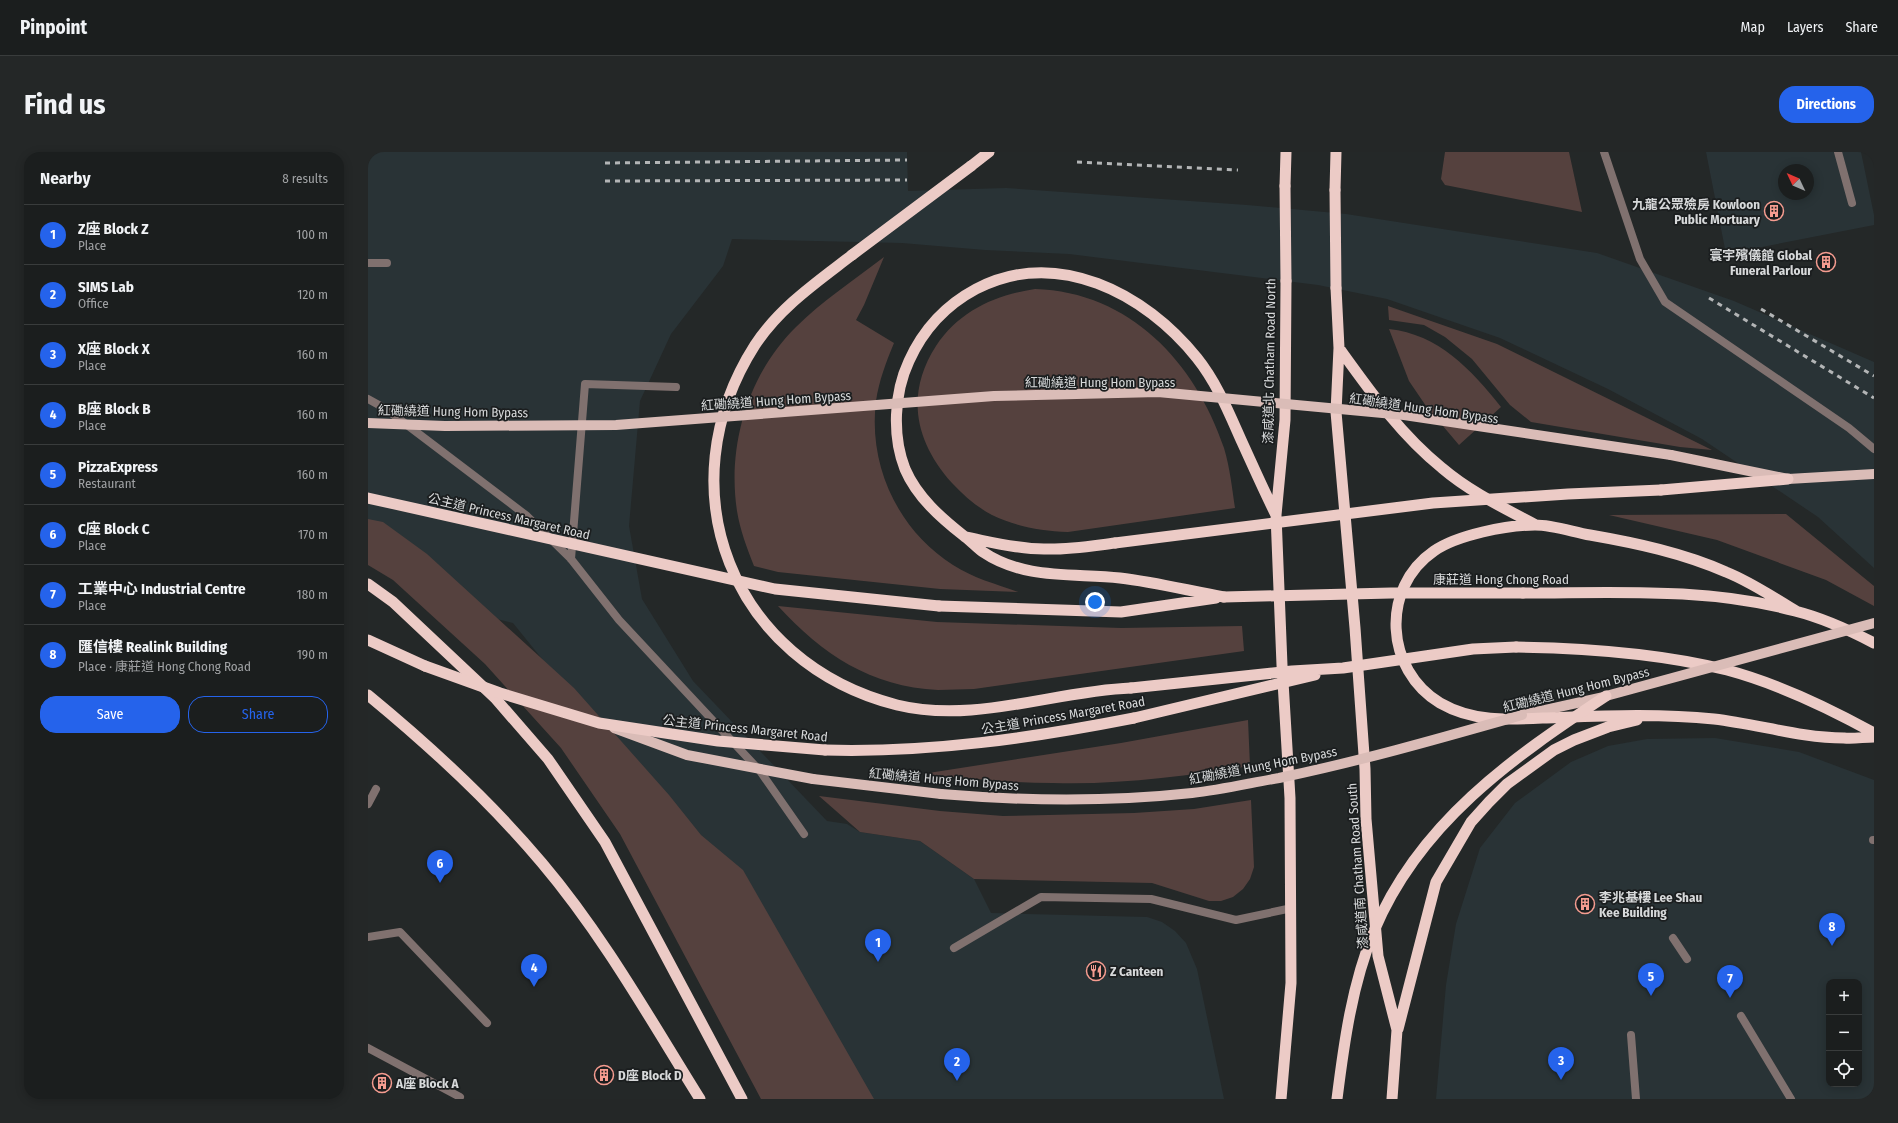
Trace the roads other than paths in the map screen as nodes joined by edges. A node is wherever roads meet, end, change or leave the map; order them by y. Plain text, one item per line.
1 (989, 152) edge
2 (1286, 152) edge
3 (1336, 152) edge
4 (1604, 152) edge
5 (1838, 152) edge
6 (1852, 203) dead end
7 (368, 263) edge
8 (386, 263) dead end
9 (1339, 348) junction
10 (676, 387) dead end
11 (368, 399) edge
12 (368, 423) edge
13 (1874, 449) edge
14 (1874, 474) edge
15 (1788, 479) junction
16 (368, 498) edge
17 (1276, 515) junction
18 (1536, 525) junction
19 (965, 537) junction
20 (571, 559) junction
21 (368, 584) edge
22 (1224, 596) junction
23 (1796, 611) junction
24 (1120, 612) joint
25 (1874, 623) edge
26 (368, 640) edge
27 (1874, 643) edge
28 (1343, 668) junction
29 (368, 695) edge
30 (1606, 696) junction
31 (1656, 715) junction
32 (599, 723) junction
33 (1874, 733) edge
34 (1874, 737) edge
35 (376, 789) dead end
36 (368, 804) edge
37 (804, 834) dead end
38 (1292, 908) junction
39 (368, 937) edge
40 (1673, 938) dead end
41 (954, 948) dead end
42 (1687, 959) dead end
43 (1740, 1016) dead end
44 (487, 1023) dead end
45 (1397, 1030) junction
46 (1631, 1035) dead end
47 (368, 1048) edge
48 (460, 1097) dead end
49 (700, 1099) edge
50 (742, 1099) edge
51 (1281, 1099) edge
52 (1337, 1099) edge
53 (1392, 1099) edge
54 (1636, 1099) edge
55 (1791, 1099) edge

1 - 28 highway, bridge
2 - 17 highway, 漆咸道北 Chatham Road North, bridge
3 - 9 highway, bridge
4 - 13 street
5 - 6 street
7 - 8 street
9 - 18 highway
9 - 45 highway, 漆咸道南 Chatham Road South
10 - 20 street
11 - 20 street
12 - 15 main road, 紅磡繞道 Hung Hom Bypass, bridge
14 - 15 main road, 紅磡繞道 Hung Hom Bypass
15 - 19 highway, bridge
16 - 24 highway, 公主道 Princess Margaret Road, bridge
17 - 19 highway
17 - 38 highway, 漆咸道北 Chatham Road North
18 - 23 highway
18 - 31 highway
19 - 22 highway
20 - 37 street
21 - 50 highway
22 - 23 highway, 康莊道 Hong Chong Road, bridge
22 - 24 highway, 康莊道 Hong Chong Road
23 - 27 highway, 康莊道 Hong Chong Road
25 - 30 main road, 紅磡繞道 Hung Hom Bypass, bridge
26 - 32 highway, 公主道 Princess Margaret Road, bridge
28 - 32 highway, 公主道 Princess Margaret Road, bridge
28 - 33 highway, bridge
29 - 49 highway
30 - 32 main road, 紅磡繞道 Hung Hom Bypass, bridge
30 - 52 highway, bridge
31 - 34 highway
31 - 45 highway
35 - 36 street
38 - 41 street
38 - 51 highway
39 - 44 street
40 - 42 street
43 - 55 street
45 - 53 highway, 漆咸道南 Chatham Road South
46 - 54 street
47 - 48 street

